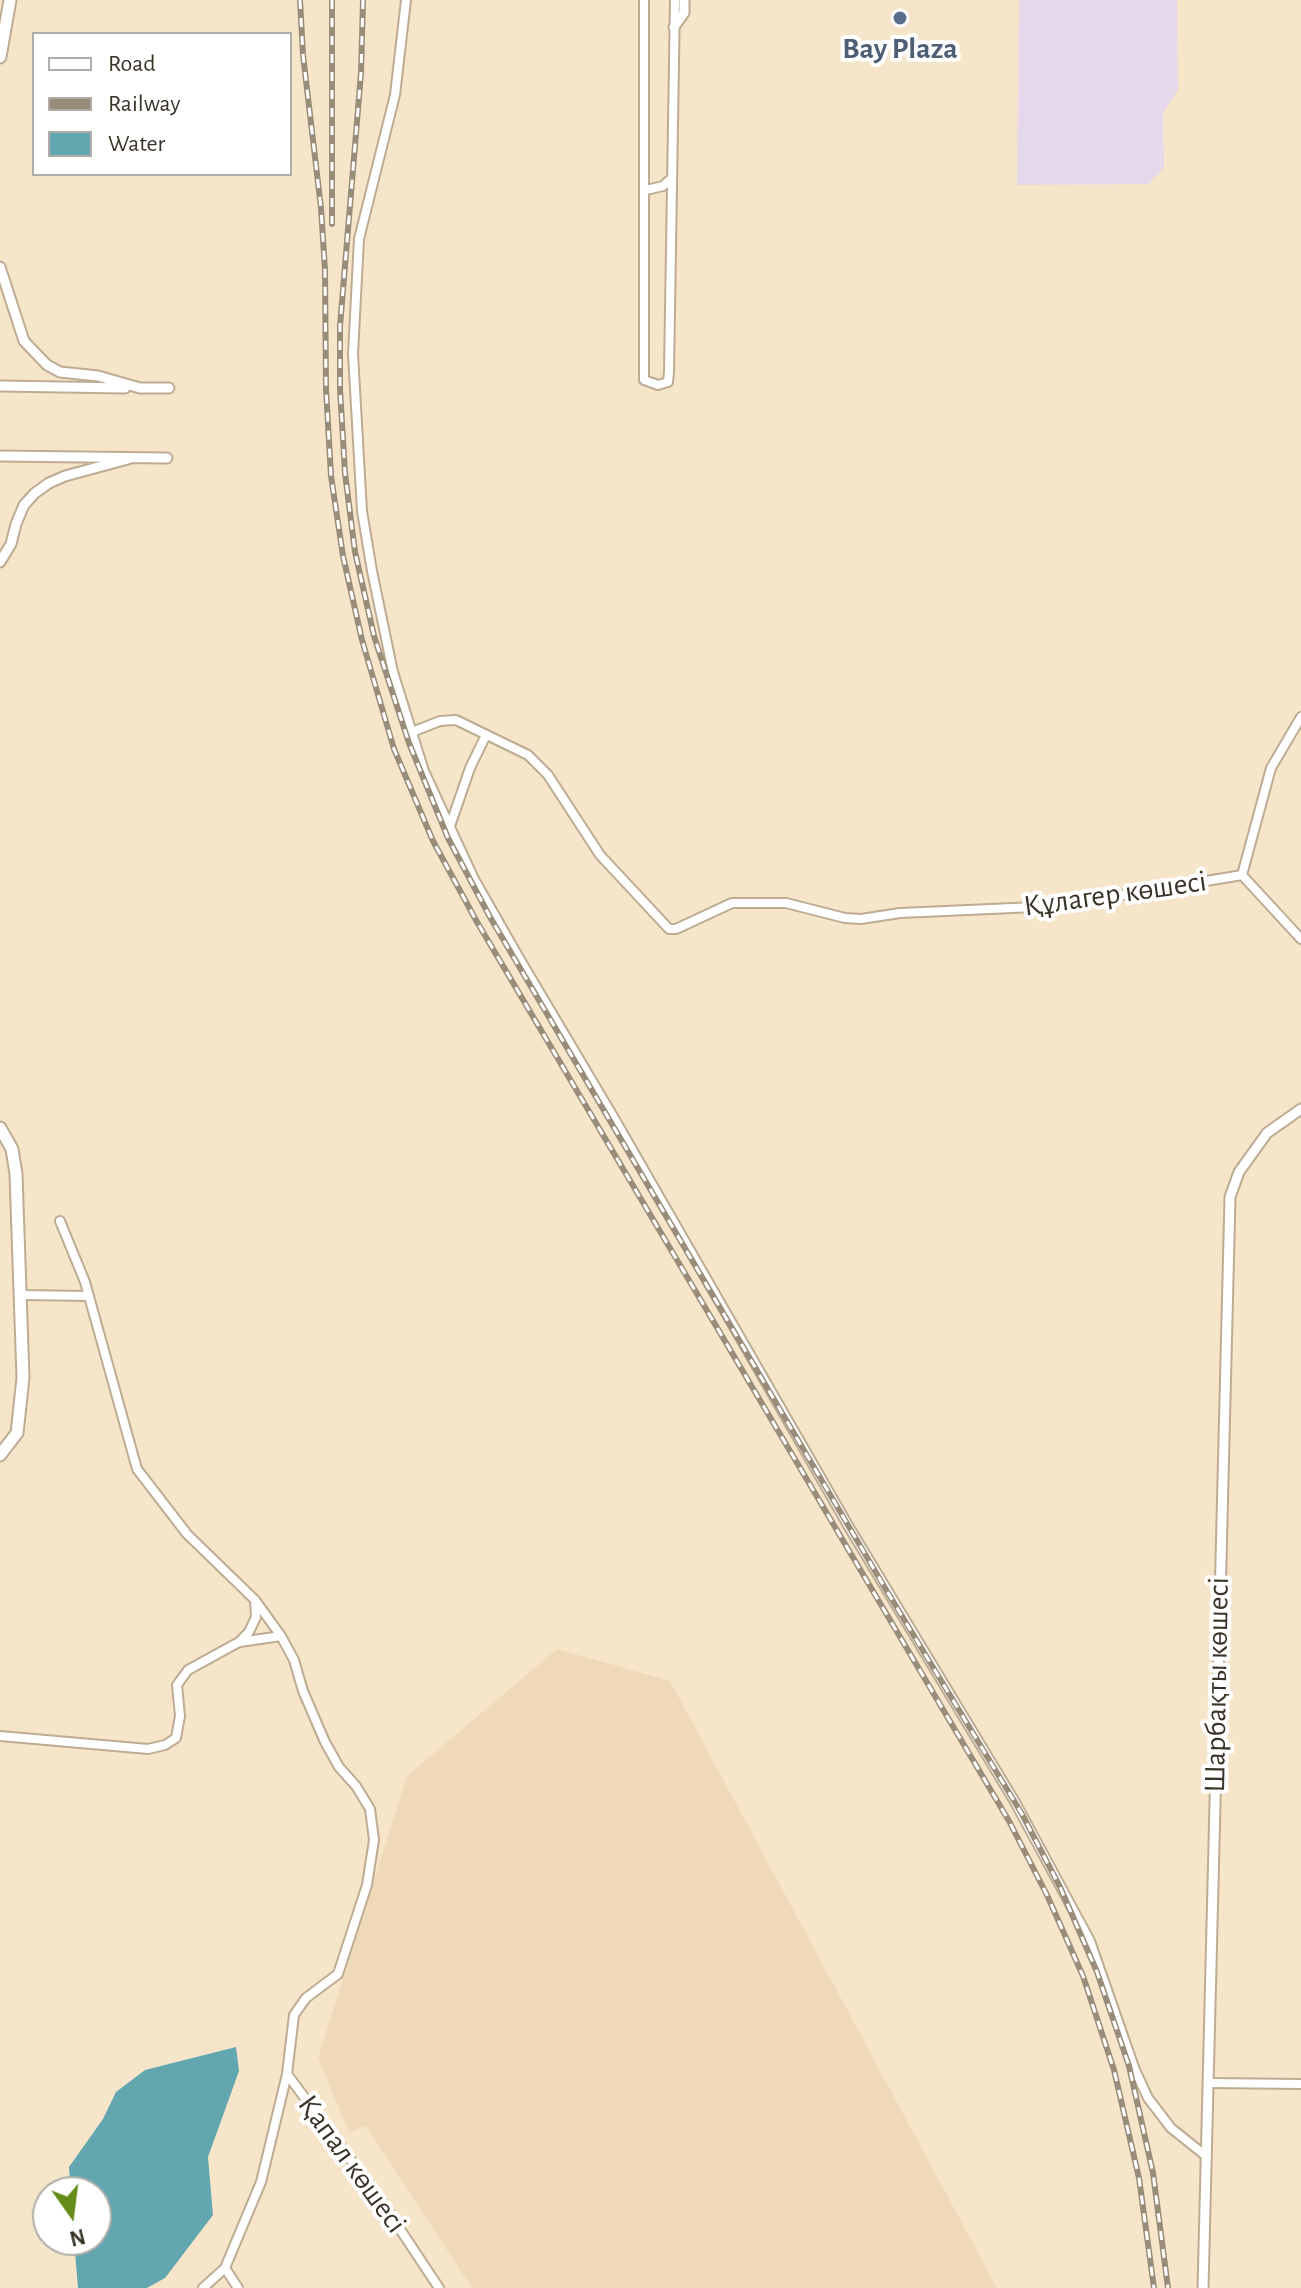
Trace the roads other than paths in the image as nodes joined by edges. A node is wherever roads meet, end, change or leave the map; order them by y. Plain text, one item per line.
1 (10, 0) edge
2 (406, 0) edge
3 (644, 0) edge
4 (675, 0) edge
5 (684, 0) edge
6 (674, 27) junction
7 (0, 57) edge
8 (672, 178) junction
9 (646, 190) junction
10 (0, 267) edge
11 (0, 386) edge
12 (140, 388) junction
13 (169, 388) dead end
14 (0, 456) edge
15 (167, 458) dead end
16 (128, 459) junction
17 (0, 562) edge
18 (1301, 717) edge
19 (412, 732) junction
20 (486, 735) junction
21 (449, 829) junction
22 (1242, 875) junction
23 (1301, 939) edge
24 (1301, 1109) edge
25 (0, 1128) edge
26 (60, 1221) dead end
27 (22, 1295) junction
28 (89, 1296) junction
29 (0, 1455) edge
30 (255, 1600) junction
31 (281, 1636) junction
32 (239, 1642) junction
33 (0, 1736) edge
34 (287, 2074) junction
35 (1210, 2083) junction
36 (1301, 2084) edge
37 (1206, 2156) junction
38 (225, 2268) junction
39 (203, 2288) edge
40 (238, 2288) edge
41 (439, 2288) edge
42 (1203, 2288) edge

1 - 7 main road
2 - 19 street
3 - 9 street
4 - 6 street
5 - 6 street
6 - 8 street
8 - 9 street
8 - 9 street
10 - 12 street
11 - 12 street
12 - 13 street
14 - 16 street
15 - 16 street
16 - 17 street
18 - 22 street
19 - 20 street
19 - 21 street
20 - 21 street
20 - 22 street, Құлагер көшесі
21 - 37 street
22 - 23 street, Құлагер көшесі
24 - 35 street, Шарбақты көшесі
25 - 27 main road
26 - 28 street
27 - 28 street
27 - 29 main road
28 - 30 street
30 - 31 street
30 - 32 street
31 - 32 street
31 - 34 street
32 - 33 street
34 - 38 street, Қапал көшесі
34 - 41 street, Қапал көшесі
35 - 36 street
35 - 37 street, Шарбақты көшесі
37 - 42 street, Шарбақты көшесі
38 - 39 street, Қапал көшесі
38 - 40 street

